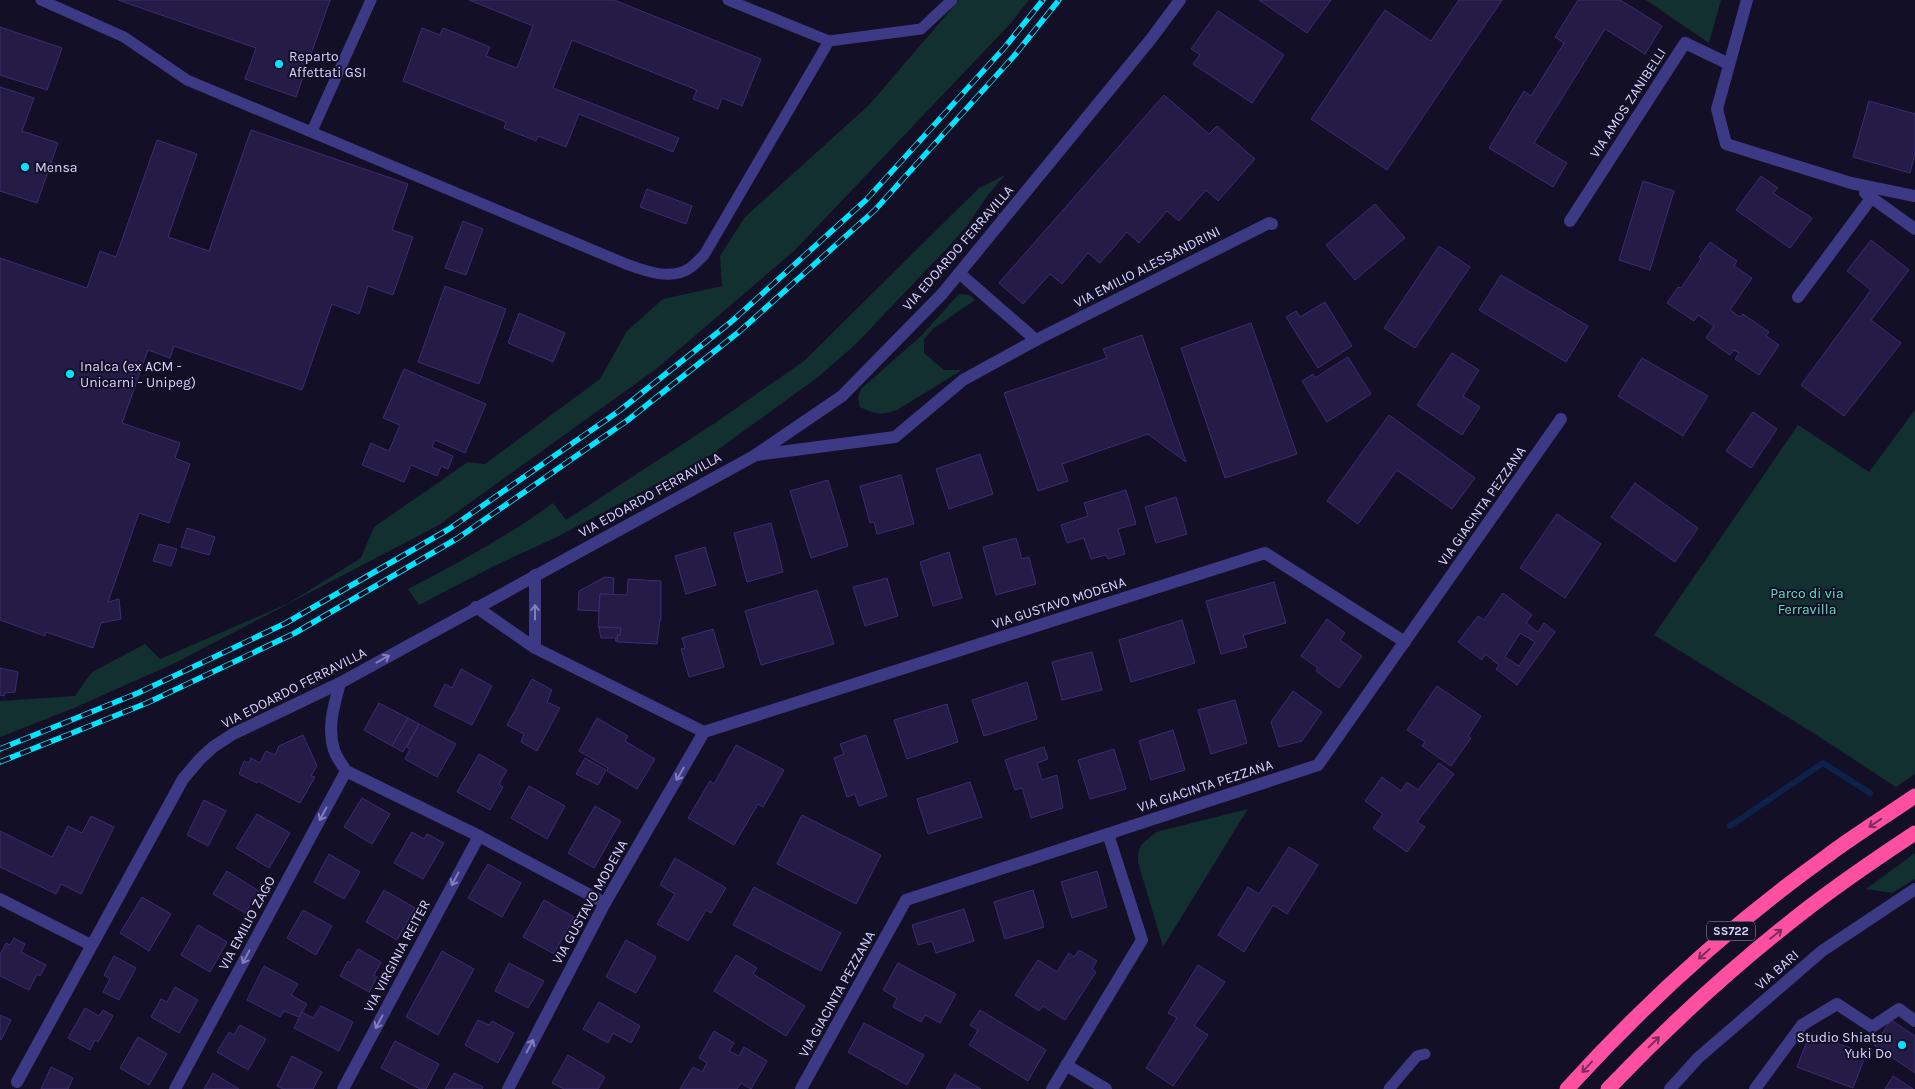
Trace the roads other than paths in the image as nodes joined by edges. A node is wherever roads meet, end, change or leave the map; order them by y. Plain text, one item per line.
1 (40, 0) edge
2 (372, 0) edge
3 (728, 0) edge
4 (952, 0) edge
5 (1180, 0) edge
6 (1747, 0) edge
7 (829, 41) junction
8 (1730, 64) junction
9 (312, 131) junction
10 (1850, 183) junction
11 (1915, 196) edge
12 (1872, 197) junction
13 (1570, 221) dead end
14 (1272, 224) dead end
15 (1915, 229) edge
16 (959, 273) junction
17 (1798, 297) dead end
18 (1036, 340) junction
19 (1561, 419) dead end
20 (754, 456) junction
21 (535, 575) junction
22 (476, 607) junction
23 (1405, 642) junction
24 (535, 648) junction
25 (340, 683) junction
26 (704, 732) junction
27 (346, 771) junction
28 (1915, 796) edge
29 (1915, 833) edge
30 (1108, 834) junction
31 (478, 836) junction
32 (1915, 889) edge
33 (0, 900) edge
34 (605, 903) junction
35 (91, 945) junction
36 (1915, 1021) edge
37 (1426, 1054) dead end
38 (1066, 1065) junction
39 (17, 1082) dead end
40 (175, 1089) edge
41 (343, 1089) edge
42 (508, 1089) edge
43 (801, 1089) edge
44 (1052, 1089) edge
45 (1106, 1089) edge
46 (1389, 1089) edge
47 (1567, 1089) edge
48 (1608, 1089) edge
49 (1670, 1089) edge
50 (1756, 1089) edge

1 - 9 lane
2 - 9 lane
3 - 7 lane
4 - 7 lane
5 - 16 street, VIA EDOARDO FERRAVILLA
6 - 8 street
7 - 9 lane
8 - 10 street
8 - 13 street, VIA AMOS ZANIBELLI
10 - 11 street
10 - 12 street
12 - 15 street
12 - 17 street
14 - 18 street, VIA EMILIO ALESSANDRINI
16 - 18 street
16 - 20 street, VIA EDOARDO FERRAVILLA
18 - 20 street, VIA EMILIO ALESSANDRINI
19 - 23 street, VIA GIACINTA PEZZANA
20 - 21 street, VIA EDOARDO FERRAVILLA
21 - 22 street, VIA EDOARDO FERRAVILLA
24 -> 21 street
22 - 24 street
25 -> 22 street, VIA EDOARDO FERRAVILLA
23 - 26 street, VIA GUSTAVO MODENA
23 - 30 street, VIA GIACINTA PEZZANA
24 - 26 street
25 - 27 street
25 - 35 street, VIA EDOARDO FERRAVILLA
26 -> 34 street, VIA GUSTAVO MODENA
27 - 31 street
27 -> 40 street, VIA EMILIO ZAGO
28 -> 47 highway, SS722
48 -> 29 highway, SS722
30 - 38 street
30 - 43 street, VIA GIACINTA PEZZANA
31 - 34 street
31 -> 41 street, VIA VIRGINIA REITER
32 - 49 street, VIA BARI
33 - 35 street
42 -> 34 street, VIA GUSTAVO MODENA
35 - 39 street, VIA EDOARDO FERRAVILLA
36 - 50 street
37 - 46 lane
38 - 44 street
38 - 45 street

